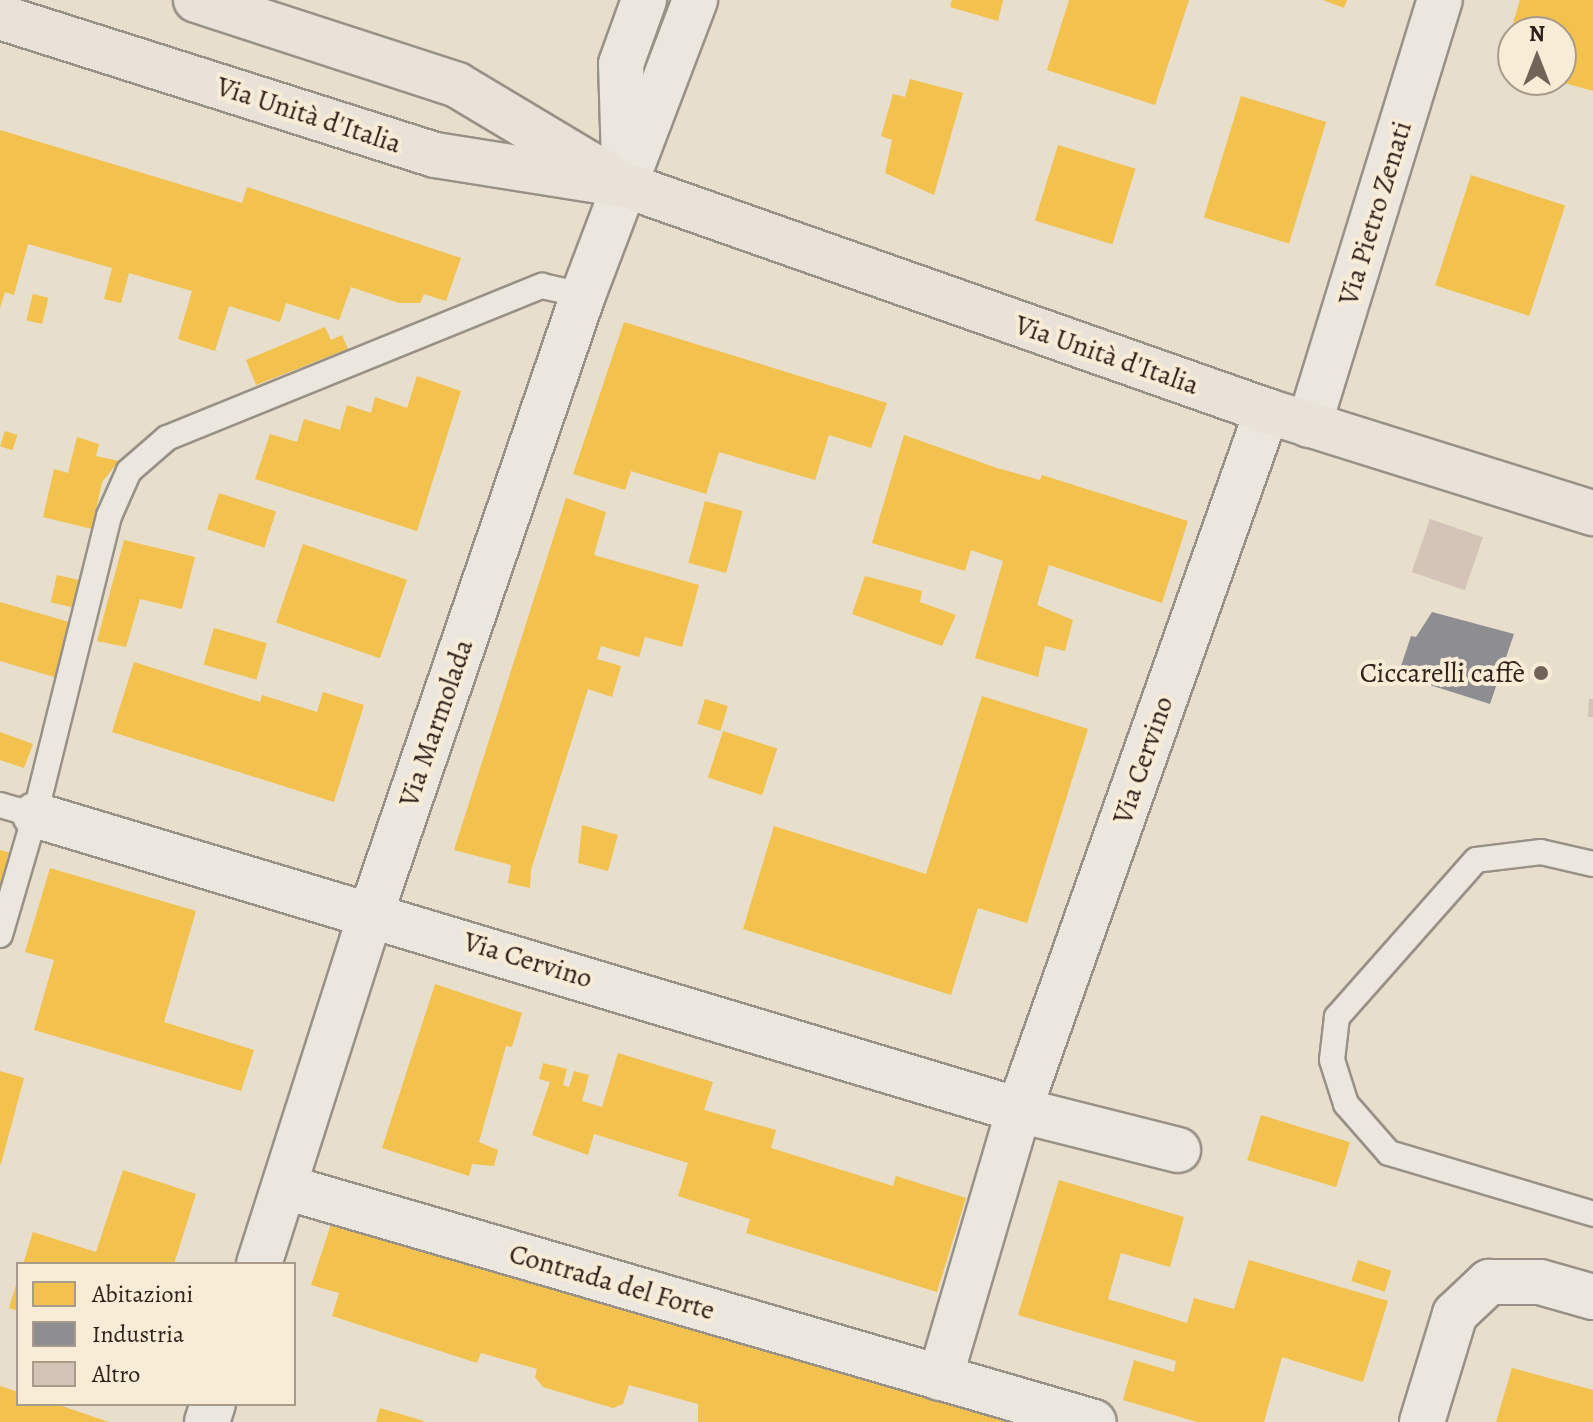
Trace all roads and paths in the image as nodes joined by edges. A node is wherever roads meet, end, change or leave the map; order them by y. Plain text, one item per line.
1 (196, 0) edge
2 (644, 0) edge
3 (695, 0) edge
4 (1440, 0) edge
5 (0, 17) edge
6 (625, 185) junction
7 (583, 295) junction
8 (1267, 411) junction
9 (1309, 425) junction
10 (1593, 513) edge
11 (18, 810) edge
12 (1593, 864) edge
13 (371, 913) junction
14 (0, 935) edge
15 (1019, 1110) junction
16 (1178, 1150) dead end
17 (285, 1187) junction
18 (1593, 1214) edge
19 (260, 1262) edge
20 (1593, 1297) edge
21 (940, 1378) junction
22 (1094, 1422) edge
23 (1422, 1422) edge

1 - 6 main road, Via Unità d'Italia
2 - 6 street
3 - 6 street, Via Marmolada
4 - 9 street, Via Pietro Zenati
5 - 6 main road, Via Unità d'Italia
6 - 7 street, Via Marmolada
6 - 8 main road, Via Unità d'Italia
7 - 11 lane
7 - 13 street, Via Marmolada
8 - 9 main road, Via Unità d'Italia
8 - 15 street, Via Cervino
9 - 10 main road, Via Unità d'Italia
11 - 13 street, Via Cervino
11 - 14 lane
12 - 18 lane
13 - 15 street, Via Cervino
13 - 17 street, Via Marmolada
15 - 16 street, Via Cervino
15 - 21 street
17 - 19 street, Via Marmolada
17 - 21 street, Contrada del Forte
20 - 23 street
21 - 22 street, Contrada del Forte

